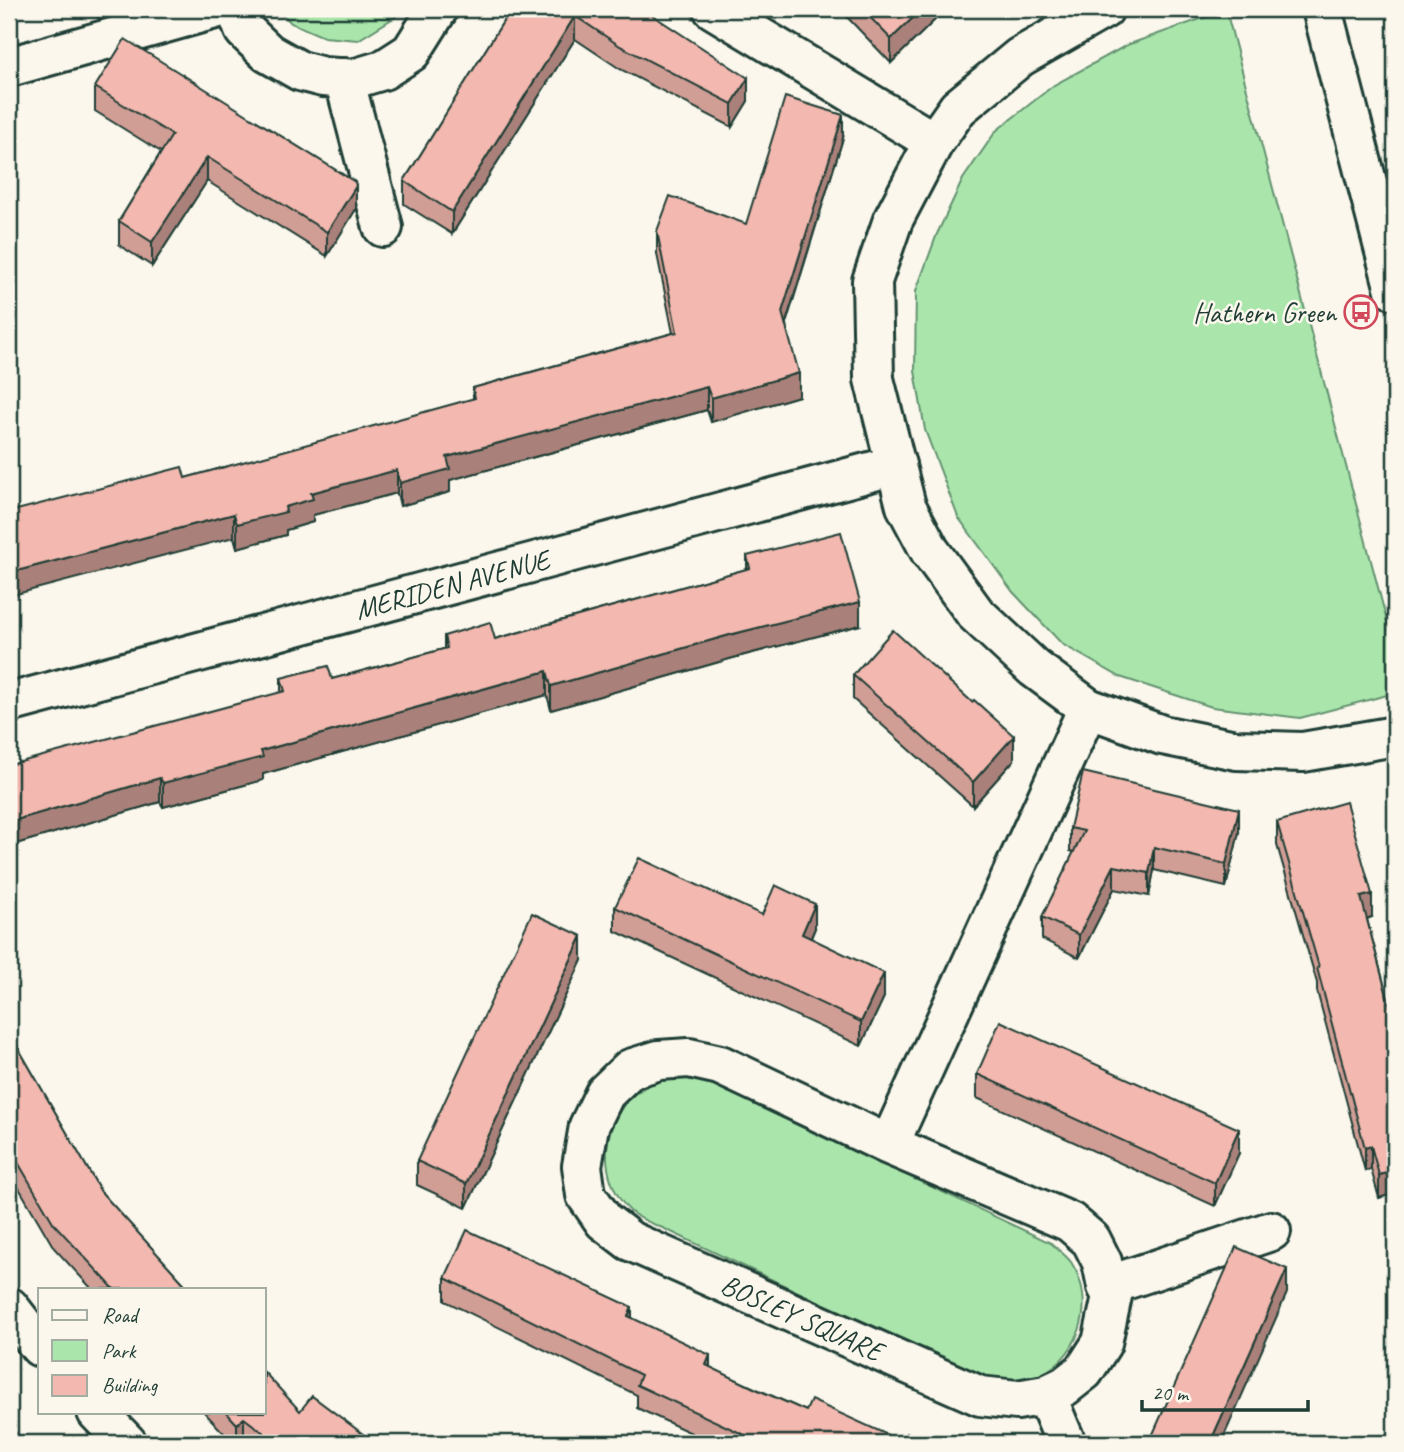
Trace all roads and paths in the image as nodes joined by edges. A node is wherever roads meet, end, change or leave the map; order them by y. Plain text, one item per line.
1 (215, 9) edge
2 (236, 9) edge
3 (438, 9) edge
4 (713, 9) edge
5 (1104, 9) edge
6 (1322, 9) edge
7 (9, 67) edge
8 (344, 78) junction
9 (934, 142) junction
10 (383, 227) dead end
11 (1395, 290) edge
12 (896, 465) junction
13 (9, 703) edge
14 (1088, 708) junction
15 (1395, 736) edge
16 (889, 1145) junction
17 (1271, 1231) dead end
18 (1107, 1286) junction
19 (9, 1307) edge
20 (38, 1344) edge
21 (1046, 1395) junction
22 (99, 1414) edge
23 (127, 1443) edge
24 (1066, 1443) edge

1 - 7 street
2 - 8 street
3 - 8 street
4 - 9 street
5 - 9 street
6 - 11 street
8 - 10 street
9 - 12 street
12 - 13 street, MERIDEN AVENUE
12 - 14 street
14 - 15 street
14 - 16 street
16 - 18 street, BOSLEY SQUARE
16 - 21 street, BOSLEY SQUARE
17 - 18 street
18 - 21 street, BOSLEY SQUARE
19 - 20 street
21 - 24 street
22 - 23 street

